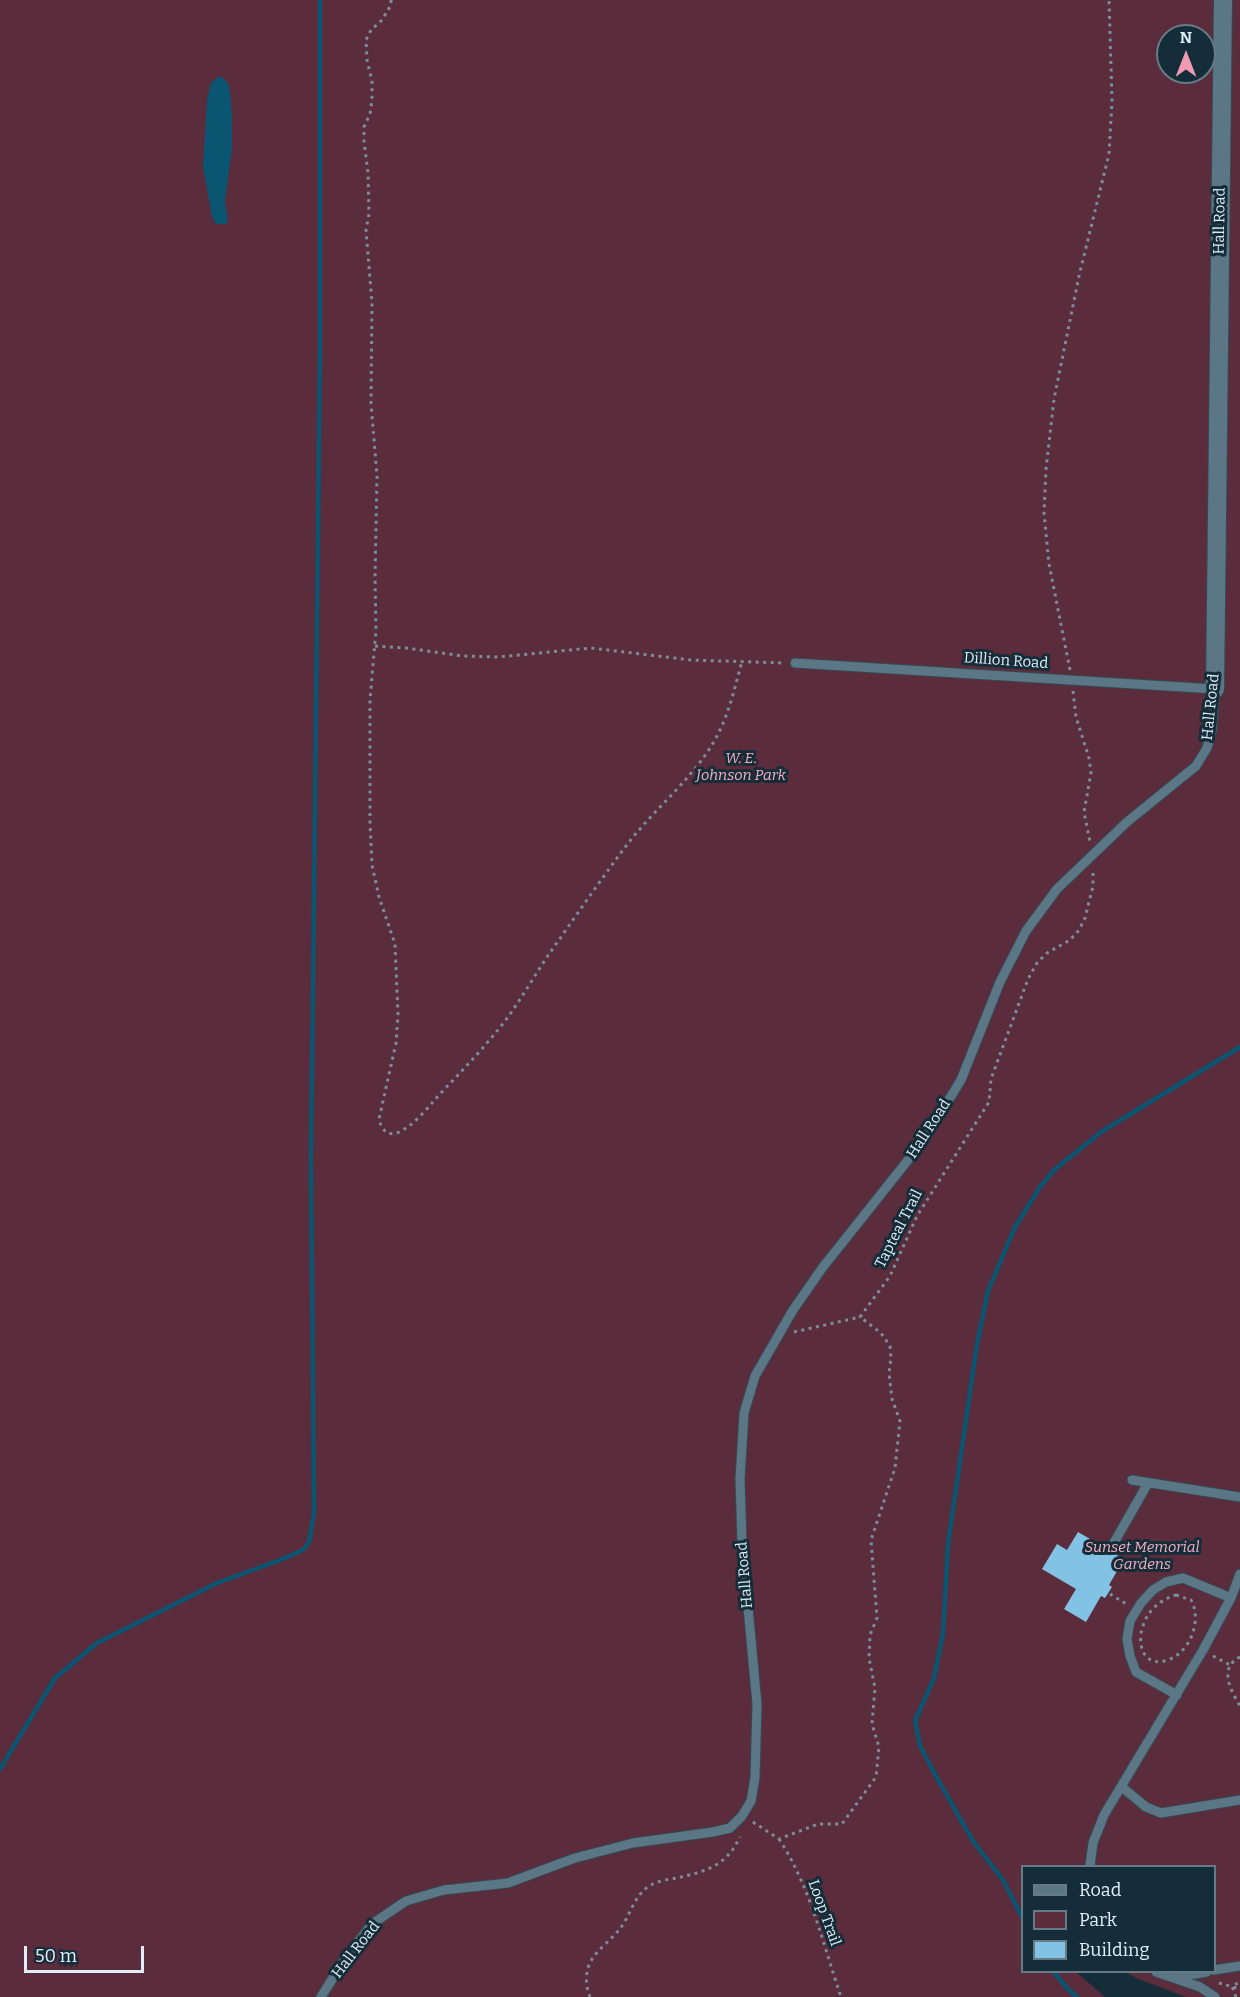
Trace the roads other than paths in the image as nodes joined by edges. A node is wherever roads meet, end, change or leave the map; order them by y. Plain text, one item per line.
1 (1223, 0) edge
2 (795, 663) road end
3 (1215, 689) junction
4 (1132, 1480) dead end
5 (1148, 1483) junction
6 (1240, 1497) edge
7 (1111, 1548) dead end
8 (1240, 1574) edge
9 (1231, 1599) junction
10 (1177, 1695) junction
11 (1122, 1787) junction
12 (1240, 1800) edge
13 (1090, 1865) edge
14 (1240, 1966) edge
15 (1216, 1970) edge
16 (1162, 1973) edge
17 (1196, 1973) edge
18 (1175, 1977) junction
19 (321, 1997) edge
20 (1215, 1997) edge

1 - 3 street, Hall Road
2 - 3 lane, Dillion Road
3 - 19 lane, Hall Road
4 - 5 lane
5 - 6 lane
5 - 7 lane
8 - 9 lane
9 - 10 lane
9 - 10 lane
10 - 11 lane
11 - 12 lane
11 - 13 lane
14 - 15 lane
16 - 18 lane
17 - 18 lane
18 - 20 lane

